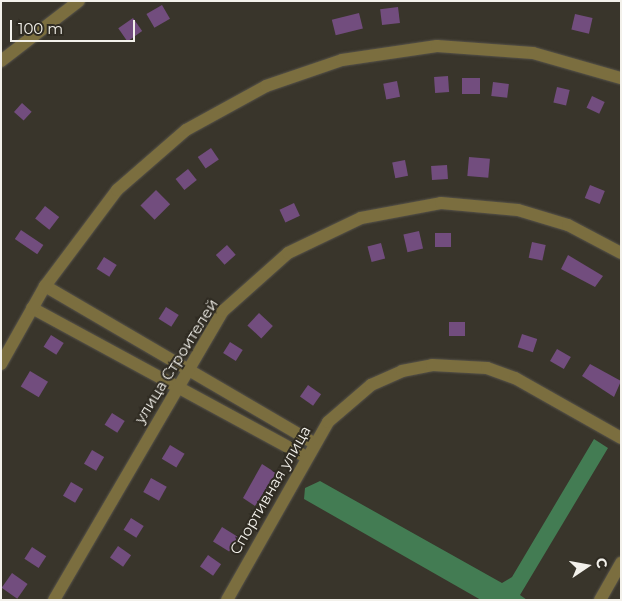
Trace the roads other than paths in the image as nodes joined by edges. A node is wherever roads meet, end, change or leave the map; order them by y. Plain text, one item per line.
1 (79, 1) edge
2 (1, 62) edge
3 (621, 78) edge
4 (621, 253) edge
5 (45, 286) junction
6 (32, 308) junction
7 (1, 364) edge
8 (186, 370) junction
9 (176, 386) junction
10 (621, 438) edge
11 (314, 443) junction
12 (306, 457) junction
13 (621, 563) edge
14 (231, 598) edge
15 (54, 600) edge
16 (600, 600) edge

1 - 2 street
3 - 5 street
4 - 8 street, улица Строителей
5 - 6 street
5 - 8 street
6 - 7 street
6 - 9 street
8 - 9 street, улица Строителей
8 - 11 street
9 - 12 street
9 - 15 street, улица Строителей
10 - 11 street, Спортивная улица
11 - 12 street, Спортивная улица
12 - 14 street, Спортивная улица
13 - 16 street

